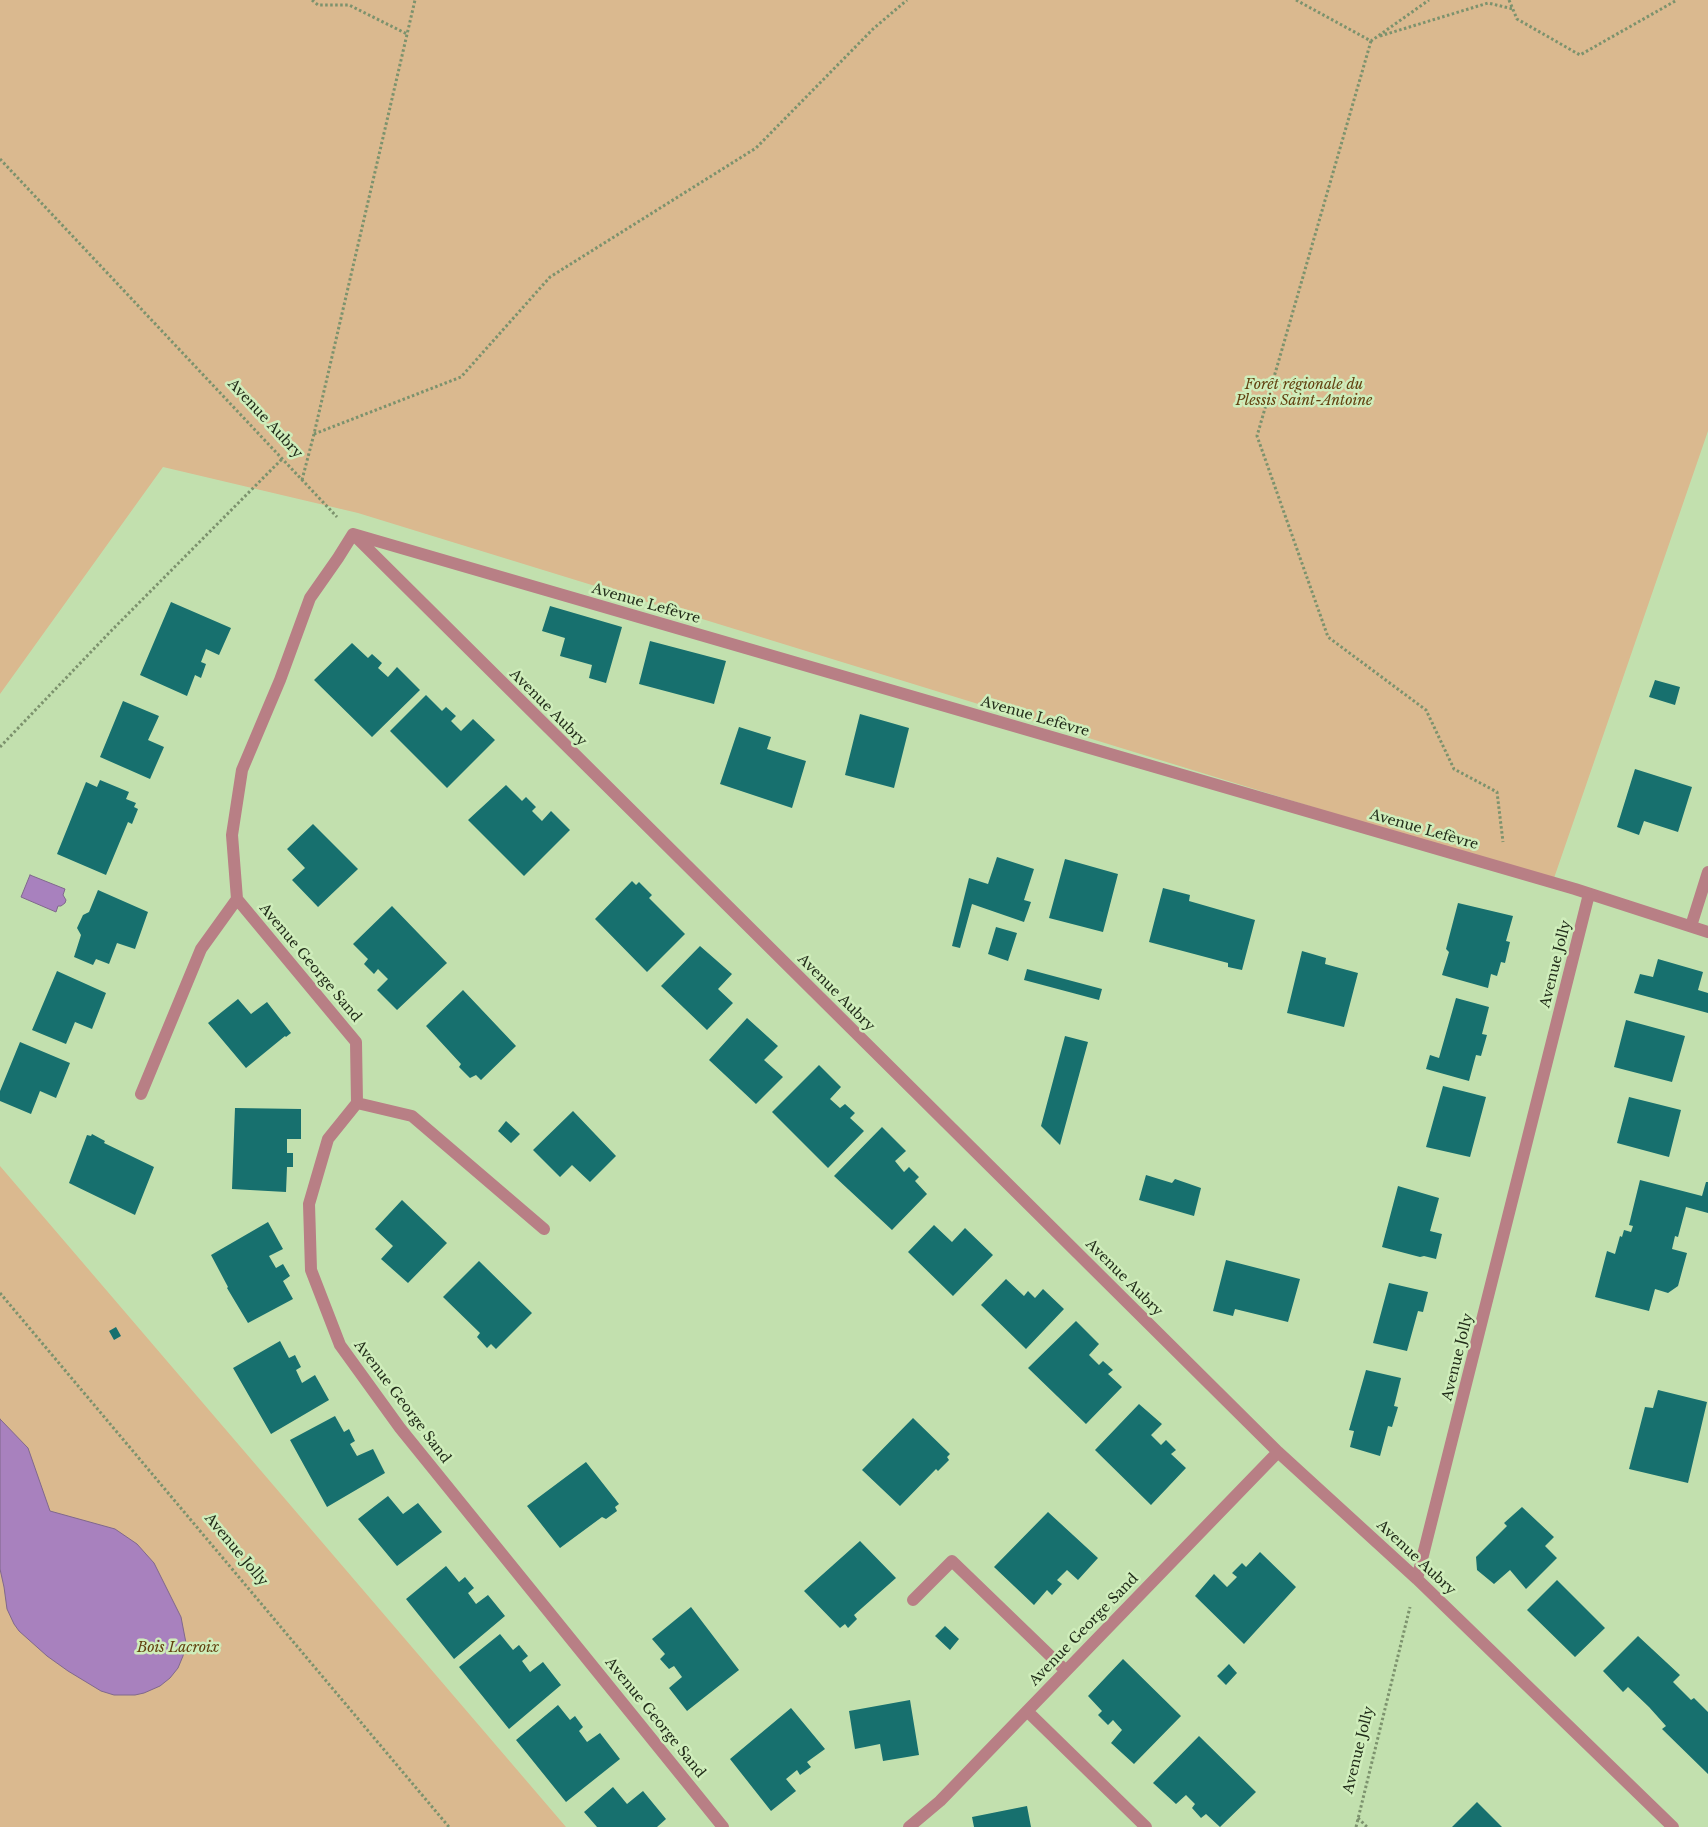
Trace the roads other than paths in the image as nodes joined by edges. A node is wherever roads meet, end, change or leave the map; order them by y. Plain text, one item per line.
1 (353, 534) junction
2 (1708, 872) edge
3 (1589, 894) junction
4 (237, 899) junction
5 (1691, 926) junction
6 (1708, 932) edge
7 (140, 1094) dead end
8 (357, 1103) junction
9 (544, 1229) dead end
10 (1278, 1452) junction
11 (1417, 1579) junction
12 (913, 1600) dead end
13 (1066, 1671) junction
14 (1027, 1711) junction
15 (724, 1827) edge
16 (909, 1827) edge
17 (1146, 1827) edge
18 (1673, 1827) edge

1 - 3 street, Avenue Lefèvre
1 - 4 street
1 - 10 street, Avenue Aubry
2 - 5 street
3 - 5 street, Avenue Lefèvre
3 - 11 street, Avenue Jolly
4 - 7 street
4 - 8 street, Avenue George Sand
5 - 6 street, Avenue Lefèvre
8 - 9 street
8 - 15 street, Avenue George Sand
10 - 11 street, Avenue Aubry
10 - 13 street, Avenue George Sand
11 - 18 street, Avenue Aubry
12 - 13 street
13 - 14 street, Avenue George Sand
14 - 16 street, Avenue George Sand
14 - 17 street

